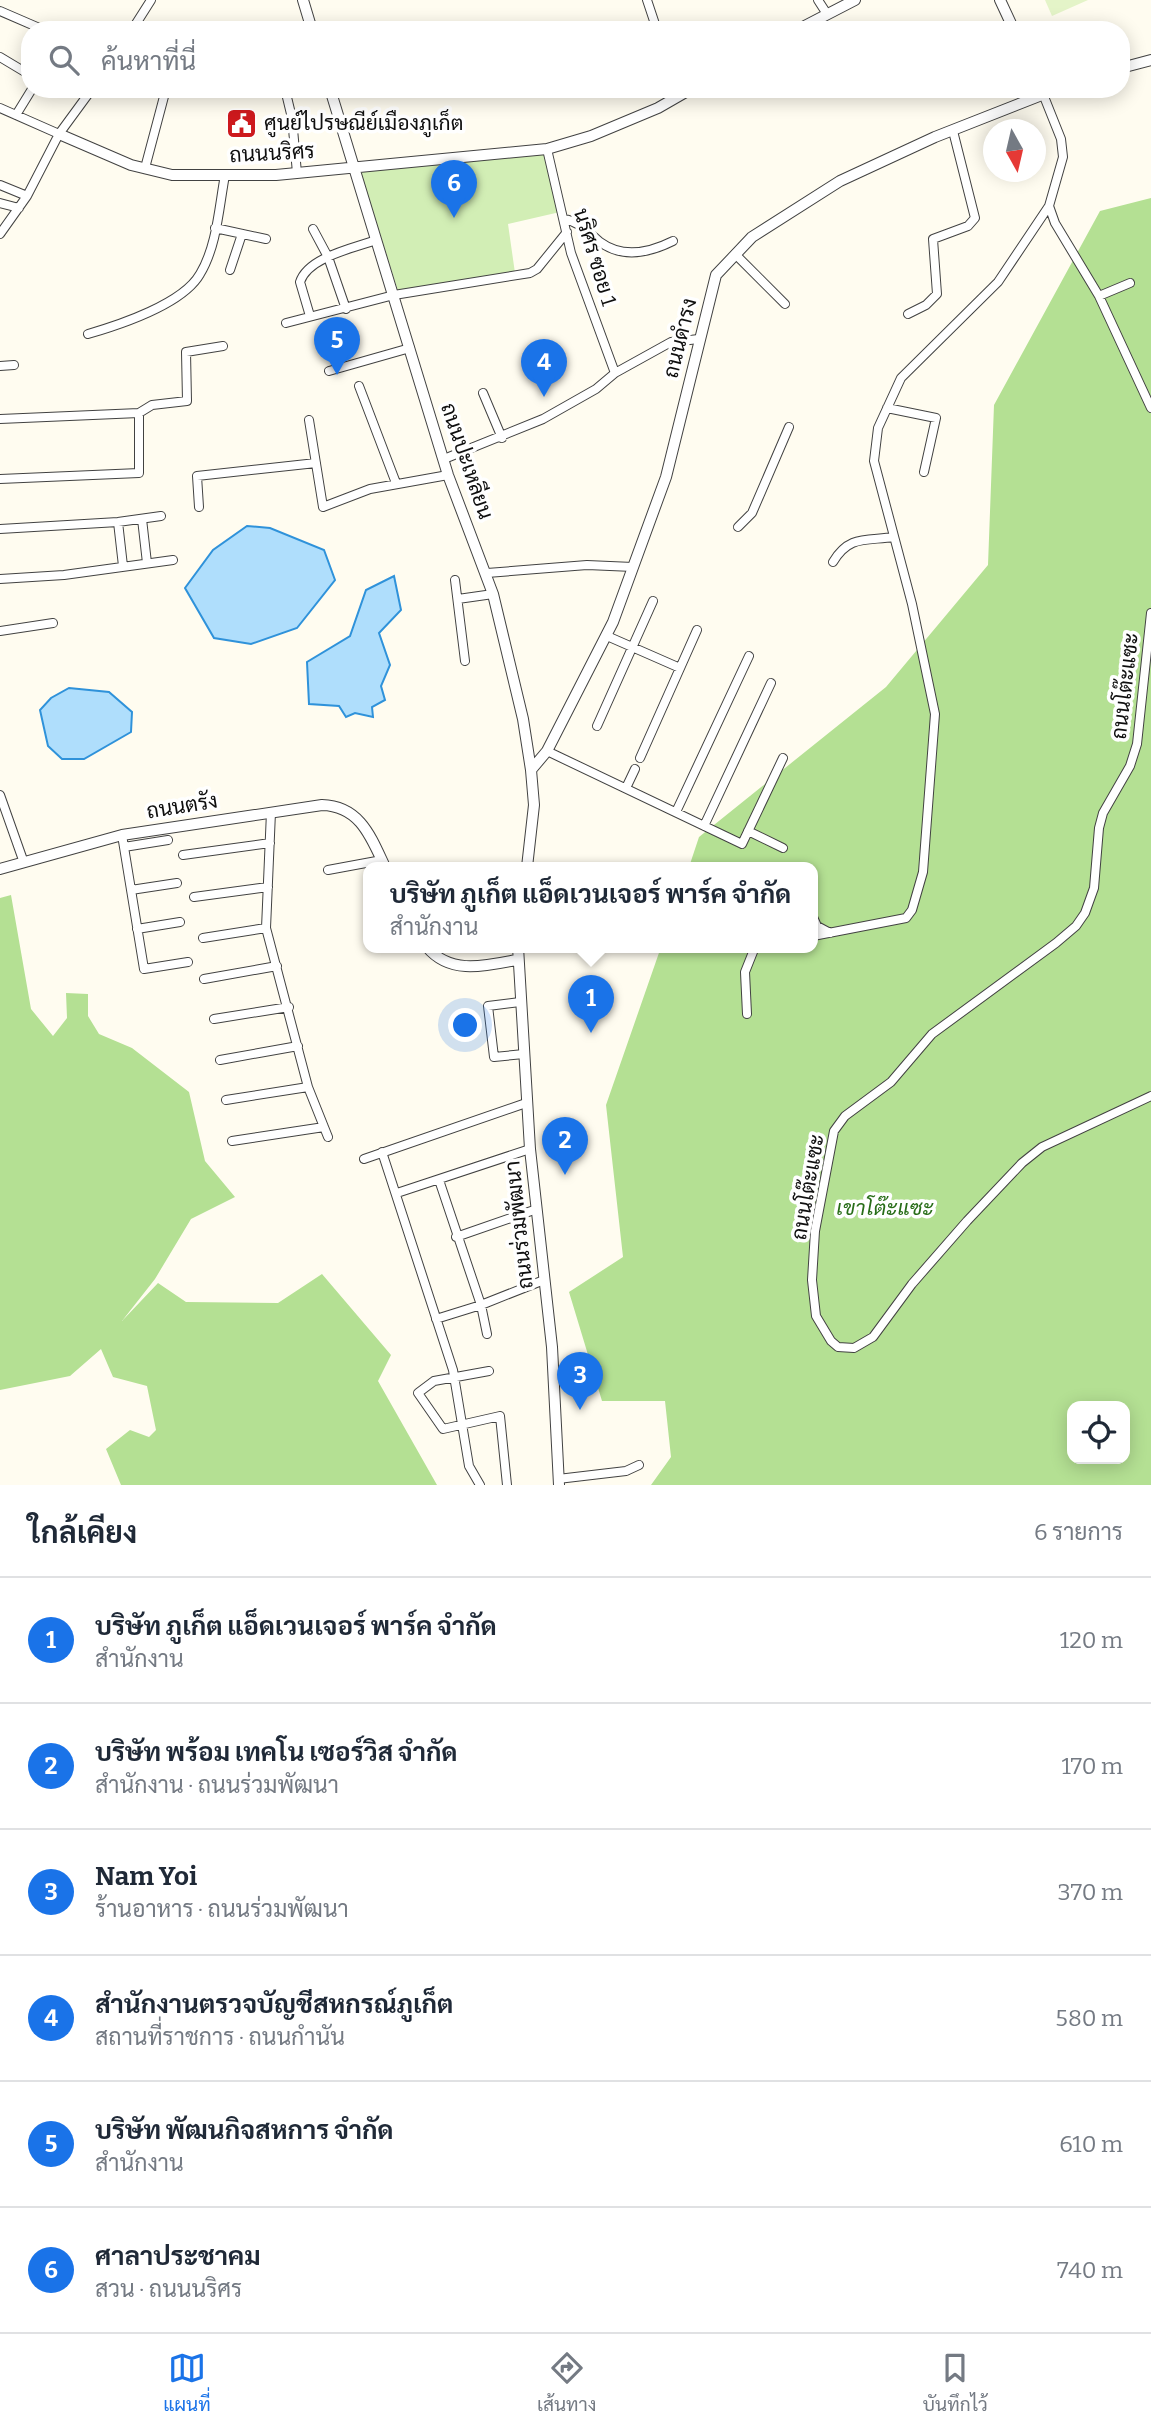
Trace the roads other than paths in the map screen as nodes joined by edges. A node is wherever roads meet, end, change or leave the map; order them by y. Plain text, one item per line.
1 (150, 0) edge
2 (303, 0) edge
3 (647, 0) edge
4 (818, 0) edge
5 (855, 0) edge
6 (1000, 0) edge
7 (0, 11) edge
8 (827, 14) junction
9 (23, 21) edge
10 (137, 21) edge
11 (309, 21) edge
12 (654, 21) edge
13 (814, 21) edge
14 (1010, 21) edge
15 (0, 57) edge
16 (1151, 60) edge
17 (1130, 66) edge
18 (21, 70) edge
19 (26, 98) edge
20 (85, 98) edge
21 (164, 98) edge
22 (287, 98) edge
23 (333, 98) edge
24 (675, 98) edge
25 (1026, 98) edge
26 (1045, 98) edge
27 (0, 108) edge
28 (16, 115) junction
29 (953, 131) junction
30 (59, 134) junction
31 (547, 149) junction
32 (354, 167) junction
33 (145, 168) junction
34 (297, 173) junction
35 (225, 175) junction
36 (0, 185) edge
37 (27, 196) junction
38 (0, 203) edge
39 (1049, 206) junction
40 (19, 208) junction
41 (564, 219) junction
42 (215, 228) junction
43 (313, 229) dead end
44 (567, 233) junction
45 (0, 234) edge
46 (242, 234) junction
47 (266, 239) dead end
48 (376, 240) junction
49 (673, 241) dead end
50 (735, 254) junction
51 (328, 257) junction
52 (230, 271) dead end
53 (1130, 283) dead end
54 (394, 295) junction
55 (1099, 296) junction
56 (785, 304) dead end
57 (346, 309) junction
58 (908, 314) dead end
59 (310, 316) junction
60 (286, 323) dead end
61 (88, 334) dead end
62 (699, 339) junction
63 (223, 346) dead end
64 (410, 348) junction
65 (14, 365) dead end
66 (0, 366) edge
67 (329, 370) dead end
68 (615, 373) junction
69 (359, 386) dead end
70 (484, 393) dead end
71 (887, 408) junction
72 (1151, 408) edge
73 (139, 413) junction
74 (0, 419) edge
75 (309, 419) dead end
76 (789, 427) dead end
77 (502, 438) junction
78 (444, 459) junction
79 (316, 463) junction
80 (924, 472) dead end
81 (448, 475) junction
82 (0, 479) edge
83 (396, 483) junction
84 (199, 507) dead end
85 (161, 516) dead end
86 (142, 519) junction
87 (118, 522) junction
88 (738, 527) dead end
89 (0, 529) edge
90 (894, 537) junction
91 (173, 560) dead end
92 (833, 562) dead end
93 (147, 563) junction
94 (123, 566) junction
95 (634, 567) junction
96 (487, 573) junction
97 (0, 579) edge
98 (455, 580) dead end
99 (493, 594) junction
100 (458, 599) junction
101 (653, 601) dead end
102 (1151, 613) edge
103 (53, 623) dead end
104 (697, 630) dead end
105 (0, 631) edge
106 (607, 636) junction
107 (633, 646) junction
108 (749, 656) dead end
109 (465, 661) dead end
110 (680, 668) junction
111 (771, 683) dead end
112 (597, 726) dead end
113 (547, 751) junction
114 (640, 758) dead end
115 (783, 758) dead end
116 (635, 769) dead end
117 (531, 770) junction
118 (626, 788) junction
119 (0, 795) edge
120 (271, 812) junction
121 (676, 812) junction
122 (4, 820) edge
123 (704, 826) junction
124 (748, 831) junction
125 (169, 840) dead end
126 (123, 841) junction
127 (270, 843) junction
128 (783, 848) dead end
129 (183, 855) dead end
130 (23, 860) junction
131 (383, 862) edge
132 (528, 862) edge
133 (363, 866) edge
134 (0, 869) edge
135 (328, 870) dead end
136 (177, 883) dead end
137 (268, 887) junction
138 (131, 890) junction
139 (194, 897) dead end
140 (180, 922) dead end
141 (818, 927) edge
142 (266, 928) junction
143 (137, 929) junction
144 (830, 933) junction
145 (818, 935) edge
146 (203, 938) dead end
147 (434, 953) edge
148 (517, 953) edge
149 (753, 953) edge
150 (516, 960) junction
151 (188, 962) dead end
152 (277, 967) junction
153 (204, 979) dead end
154 (520, 1002) junction
155 (289, 1007) junction
156 (747, 1014) dead end
157 (214, 1019) dead end
158 (298, 1046) junction
159 (524, 1054) junction
160 (220, 1060) dead end
161 (308, 1087) junction
162 (1151, 1096) edge
163 (226, 1100) dead end
164 (526, 1103) junction
165 (324, 1127) junction
166 (328, 1137) dead end
167 (232, 1140) dead end
168 (530, 1149) junction
169 (382, 1152) junction
170 (364, 1159) dead end
171 (439, 1180) junction
172 (397, 1193) junction
173 (537, 1209) junction
174 (456, 1237) junction
175 (544, 1280) junction
176 (481, 1305) junction
177 (436, 1319) junction
178 (487, 1335) dead end
179 (489, 1371) dead end
180 (454, 1376) junction
181 (461, 1422) junction
182 (639, 1465) dead end
183 (558, 1482) edge
184 (480, 1485) edge
185 (507, 1485) edge

1 - 10 street
2 - 11 street
3 - 12 street
4 - 8 street
5 - 8 street
6 - 14 street
7 - 9 street
8 - 13 street
15 - 18 street
16 - 17 street
19 - 28 street
20 - 30 street
21 - 33 street
22 - 34 street
23 - 32 street, ถนนปะเหลียน
24 - 31 street, ถนนนริศร
25 - 29 street, ถนนดำรง
26 - 39 street
27 - 28 street
28 - 30 street
29 - 50 street, ถนนดำรง
29 - 58 street
30 - 33 street, ถนนนริศร
30 - 37 street
31 - 32 street, ถนนนริศร
31 - 41 street, นริศร ซอย 1
32 - 34 street, ถนนนริศร
32 - 48 street, ถนนปะเหลียน
33 - 35 street, ถนนนริศร
34 - 35 street, ถนนนริศร
35 - 42 street
36 - 37 street
37 - 40 street
38 - 40 street
39 - 55 street
39 - 71 street
40 - 45 street
41 - 44 street, นริศร ซอย 1
41 - 49 street
42 - 46 street
42 - 61 street
43 - 51 street
44 - 54 street
44 - 68 street, นริศร ซอย 1
46 - 47 street
46 - 52 street
48 - 51 street
48 - 54 street, ถนนปะเหลียน
50 - 56 street
50 - 62 street, ถนนดำรง
51 - 57 street
51 - 59 street
53 - 55 street
54 - 57 street
54 - 64 street, ถนนปะเหลียน
55 - 72 street
57 - 59 street
59 - 60 street
62 - 68 street
62 - 95 street, ถนนดำรง
63 - 73 street
64 - 67 street
64 - 78 street, ถนนปะเหลียน
65 - 66 street
68 - 77 street
69 - 83 street
70 - 77 street
71 - 80 street
71 - 90 street
73 - 74 street
73 - 82 street
75 - 79 street
76 - 88 street
77 - 78 street
78 - 81 street, ถนนปะเหลียน
79 - 83 street
79 - 84 street
81 - 83 street
81 - 96 street, ถนนปะเหลียน
85 - 86 street
86 - 87 street
86 - 93 street
87 - 89 street
87 - 94 street
90 - 92 street
90 - 144 street
91 - 93 street
93 - 94 street
94 - 97 street
95 - 96 street
95 - 106 street, ถนนดำรง
96 - 99 street, ถนนปะเหลียน
98 - 100 street
99 - 100 street
99 - 117 street, ถนนปะเหลียน
100 - 109 street
101 - 107 street
102 - 162 street, ถนนโต๊ะแซะ
103 - 105 street
104 - 110 street
106 - 107 street
106 - 113 street, ถนนดำรง
107 - 110 street
107 - 112 street
108 - 121 street
110 - 114 street
111 - 123 street
113 - 117 street, ถนนดำรง
113 - 118 street
115 - 124 street
116 - 118 street
117 - 132 street
118 - 121 street
119 - 122 street
120 - 126 street, ถนนตรัง
120 - 127 street
120 - 131 street, ถนนตรัง
121 - 123 street
122 - 130 street
123 - 124 street
124 - 128 street
125 - 126 street
126 - 130 street, ถนนตรัง
126 - 138 street
127 - 129 street
127 - 137 street
130 - 134 street, ถนนตรัง
133 - 135 street
136 - 138 street
137 - 139 street
137 - 142 street
138 - 143 street
140 - 143 street
141 - 144 street
142 - 146 street
142 - 152 street
143 - 151 street
144 - 145 street
147 - 150 street
148 - 150 street
149 - 156 street
150 - 154 street, ถนนร่วมพัฒนา
152 - 153 street
152 - 155 street
154 - 159 street, ถนนร่วมพัฒนา
154 - 159 street
155 - 157 street
155 - 158 street
158 - 160 street
158 - 161 street
159 - 164 street, ถนนร่วมพัฒนา
161 - 163 street
161 - 165 street
164 - 168 street, ถนนร่วมพัฒนา
164 - 169 street
165 - 166 street
165 - 167 street
168 - 171 street
168 - 173 street, ถนนร่วมพัฒนา
169 - 170 street
169 - 172 street
171 - 172 street
171 - 174 street
172 - 177 street
173 - 174 street
173 - 175 street, ถนนร่วมพัฒนา
174 - 176 street
175 - 176 street
175 - 183 street, ถนนร่วมพัฒนา
176 - 177 street
176 - 178 street
177 - 180 street
179 - 180 street
180 - 181 street
180 - 181 street
181 - 184 street
181 - 185 street
182 - 183 street

